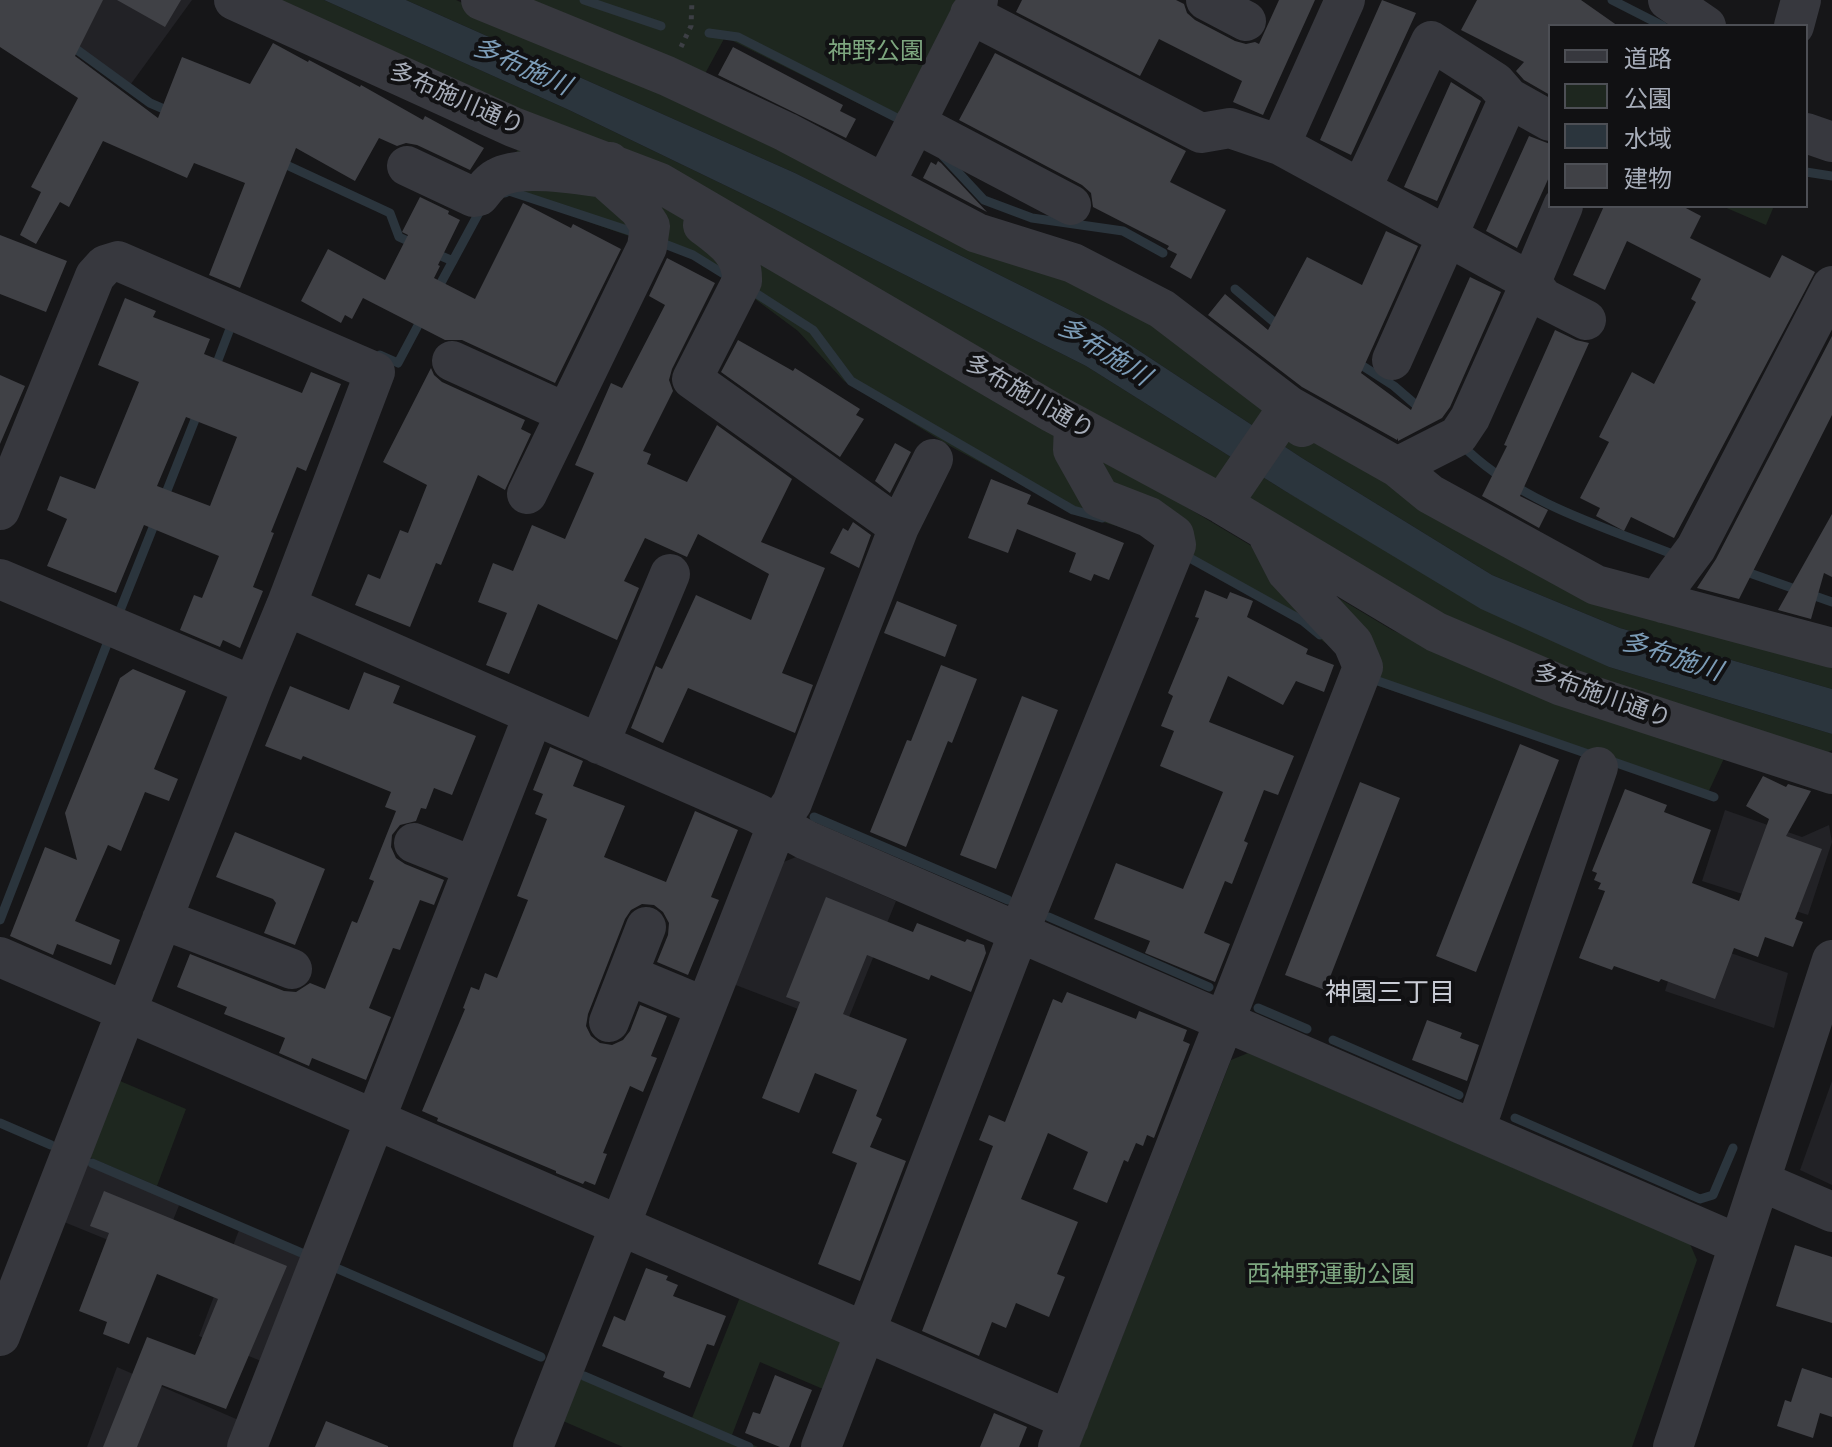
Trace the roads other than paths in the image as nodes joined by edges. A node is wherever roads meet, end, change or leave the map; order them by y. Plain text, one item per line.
1 (234, 0) edge
2 (481, 0) edge
3 (1206, 0) edge
4 (1345, 0) edge
5 (1668, 0) edge
6 (1801, 0) edge
7 (974, 7) edge
8 (1246, 21) dead end
9 (1703, 24) edge
10 (1795, 24) edge
11 (1509, 98) junction
12 (1548, 120) edge
13 (915, 123) junction
14 (1808, 134) edge
15 (1832, 142) edge
16 (1280, 145) junction
17 (407, 166) dead end
18 (607, 170) junction
19 (660, 183) junction
20 (885, 183) junction
21 (1361, 189) junction
22 (1071, 205) dead end
23 (1562, 208) edge
24 (650, 226) junction
25 (1447, 236) junction
26 (742, 269) junction
27 (1531, 282) junction
28 (1832, 286) edge
29 (1586, 320) dead end
30 (1392, 360) dead end
31 (452, 361) dead end
32 (1289, 406) junction
33 (566, 413) junction
34 (1074, 425) junction
35 (933, 459) dead end
36 (1397, 467) junction
37 (527, 494) dead end
38 (1222, 504) junction
39 (0, 510) edge
40 (899, 527) junction
41 (1267, 533) junction
42 (670, 574) dead end
43 (0, 579) edge
44 (1663, 603) junction
45 (286, 606) junction
46 (1832, 648) edge
47 (1832, 669) edge
48 (253, 686) junction
49 (533, 716) junction
50 (599, 744) junction
51 (1598, 767) dead end
52 (1832, 774) edge
53 (778, 823) junction
54 (414, 843) dead end
55 (474, 867) junction
56 (162, 919) junction
57 (646, 927) dead end
58 (1019, 932) junction
59 (0, 957) edge
60 (1832, 960) edge
61 (292, 969) dead end
62 (628, 975) junction
63 (705, 1007) junction
64 (126, 1012) junction
65 (609, 1022) dead end
66 (1224, 1022) junction
67 (374, 1120) junction
68 (1475, 1130) junction
69 (1760, 1181) junction
70 (1832, 1212) edge
71 (619, 1226) junction
72 (1738, 1244) junction
73 (866, 1332) junction
74 (0, 1336) edge
75 (1064, 1434) edge
76 (247, 1447) edge
77 (533, 1447) edge
78 (821, 1447) edge
79 (1673, 1447) edge

1 - 18 street, 多布施川通り
2 - 20 street
3 - 8 street
4 - 16 street
5 - 9 street
6 - 10 street
7 - 13 street
7 - 16 street
11 - 12 street
11 - 21 street
11 - 25 street
13 - 20 street
13 - 22 street
14 - 15 street
16 - 21 street
17 - 18 street
18 - 19 street, 多布施川通り
18 - 24 street
19 - 26 street
19 - 34 street, 多布施川通り
20 - 32 street
21 - 25 street
23 - 27 street
24 - 26 street
24 - 33 street
25 - 27 street
25 - 30 street
26 - 40 street
27 - 29 street
27 - 36 street
28 - 44 street
31 - 33 street
32 - 36 street
32 - 38 street
32 - 47 street
33 - 37 street
34 - 38 street, 多布施川通り
34 - 58 street
35 - 40 street
36 - 44 street
38 - 41 street, 多布施川通り
39 - 45 street
40 - 53 street
41 - 52 street, 多布施川通り
41 - 66 street
42 - 50 street
43 - 48 street
44 - 46 street
45 - 48 street
45 - 49 street
48 - 56 street
49 - 50 street
49 - 55 street
50 - 53 street
51 - 68 street
53 - 58 street
53 - 63 street
54 - 55 street
55 - 67 street
56 - 61 street
56 - 64 street
57 - 62 street
58 - 66 street
58 - 73 street
59 - 64 street
60 - 69 street
62 - 63 street
62 - 65 street
63 - 71 street
64 - 67 street
64 - 74 street
66 - 68 street
66 - 75 street
67 - 71 street
67 - 76 street
68 - 72 street
69 - 70 street
69 - 72 street
71 - 73 street
71 - 77 street
72 - 79 street
73 - 75 street
73 - 78 street

